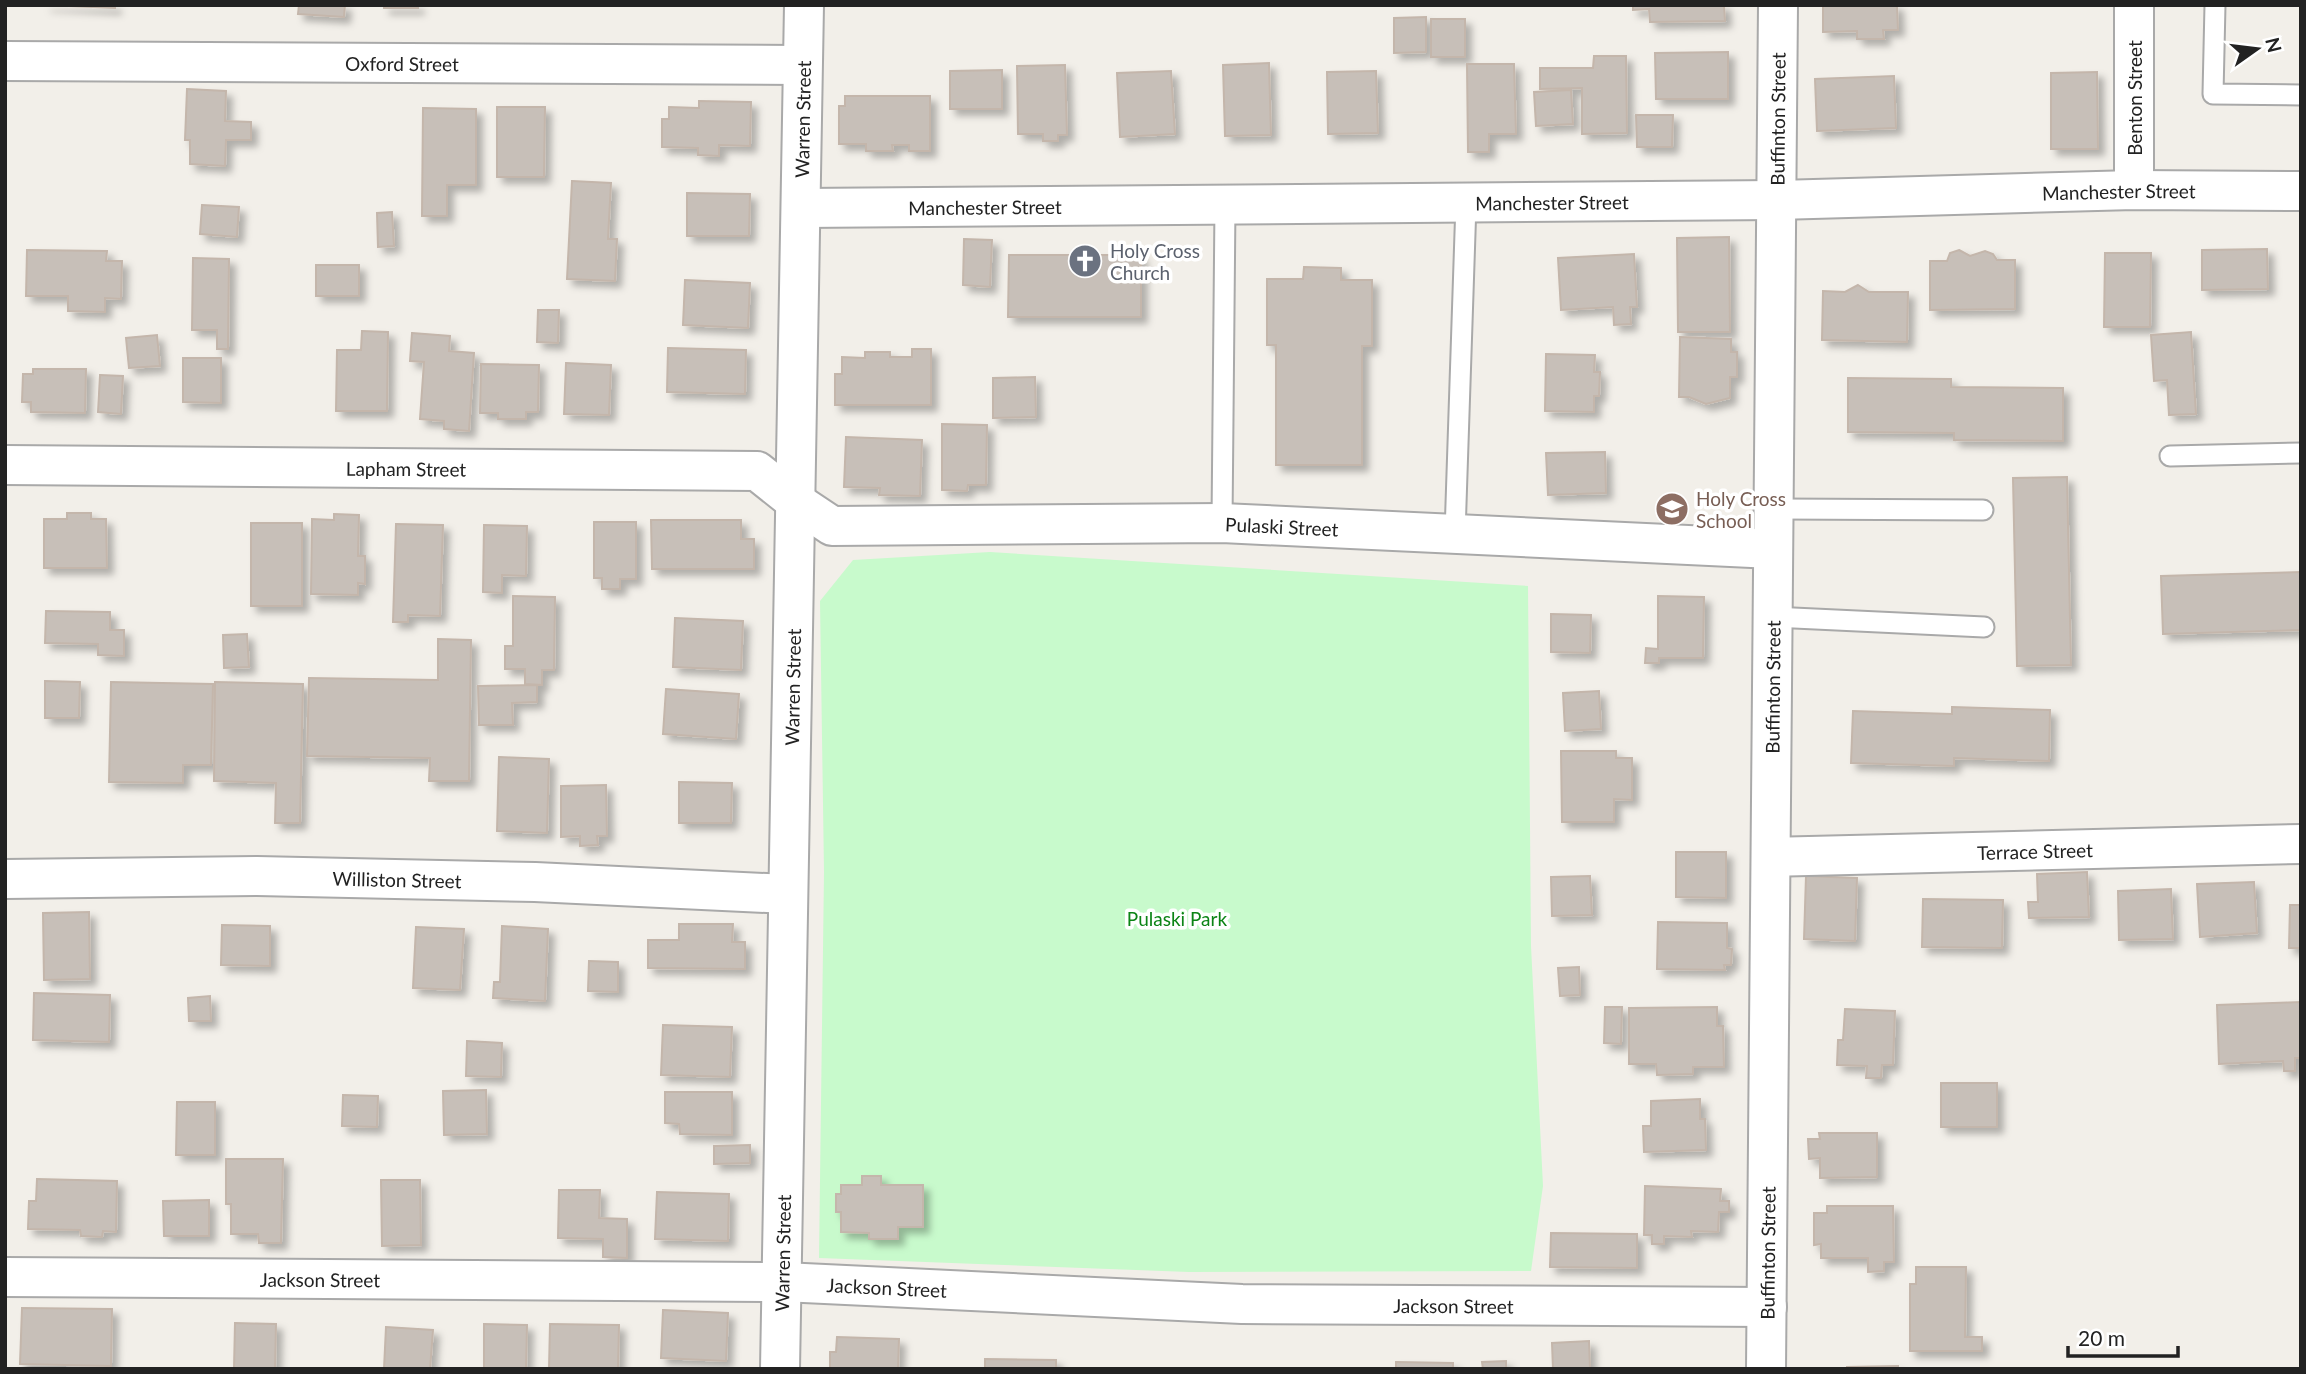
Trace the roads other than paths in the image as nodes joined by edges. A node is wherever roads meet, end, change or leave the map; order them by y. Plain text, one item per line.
1 (804, 5) edge
2 (1778, 5) edge
3 (2134, 5) edge
4 (2214, 5) edge
5 (5, 61) edge
6 (801, 65) junction
7 (2301, 95) edge
8 (2134, 190) junction
9 (2301, 191) edge
10 (1776, 201) junction
11 (1466, 203) junction
12 (1225, 205) junction
13 (803, 208) junction
14 (2301, 453) edge
15 (2170, 456) dead end
16 (5, 465) edge
17 (796, 502) junction
18 (1774, 509) junction
19 (1983, 510) dead end
20 (1222, 523) junction
21 (1455, 534) junction
22 (1773, 550) junction
23 (1773, 617) junction
24 (1984, 627) dead end
25 (2301, 845) edge
26 (1771, 857) junction
27 (5, 879) edge
28 (787, 894) junction
29 (5, 1277) edge
30 (783, 1282) junction
31 (1767, 1307) junction
32 (780, 1369) edge
33 (1766, 1369) edge

1 - 6 street, Warren Street
2 - 10 street, Buffinton Street
3 - 8 street, Benton Street
4 - 7 lane
5 - 6 street, Oxford Street
6 - 13 street, Warren Street
8 - 9 street, Manchester Street
8 - 10 street, Manchester Street
10 - 11 street, Manchester Street
10 - 18 street, Buffinton Street
11 - 12 street, Manchester Street
11 - 21 lane
12 - 13 street, Manchester Street
12 - 20 lane
13 - 17 street, Warren Street
14 - 15 lane
16 - 17 street, Lapham Street
17 - 20 street, Pulaski Street
17 - 28 street, Warren Street
18 - 19 lane
18 - 22 street, Buffinton Street
20 - 21 street, Pulaski Street
21 - 22 street, Pulaski Street
22 - 23 street, Buffinton Street
23 - 24 lane
23 - 26 street, Buffinton Street
25 - 26 street, Terrace Street
26 - 31 street, Buffinton Street
27 - 28 street, Williston Street
28 - 30 street, Warren Street
29 - 30 street, Jackson Street
30 - 31 street, Jackson Street
30 - 32 street, Warren Street
31 - 33 street, Buffinton Street

